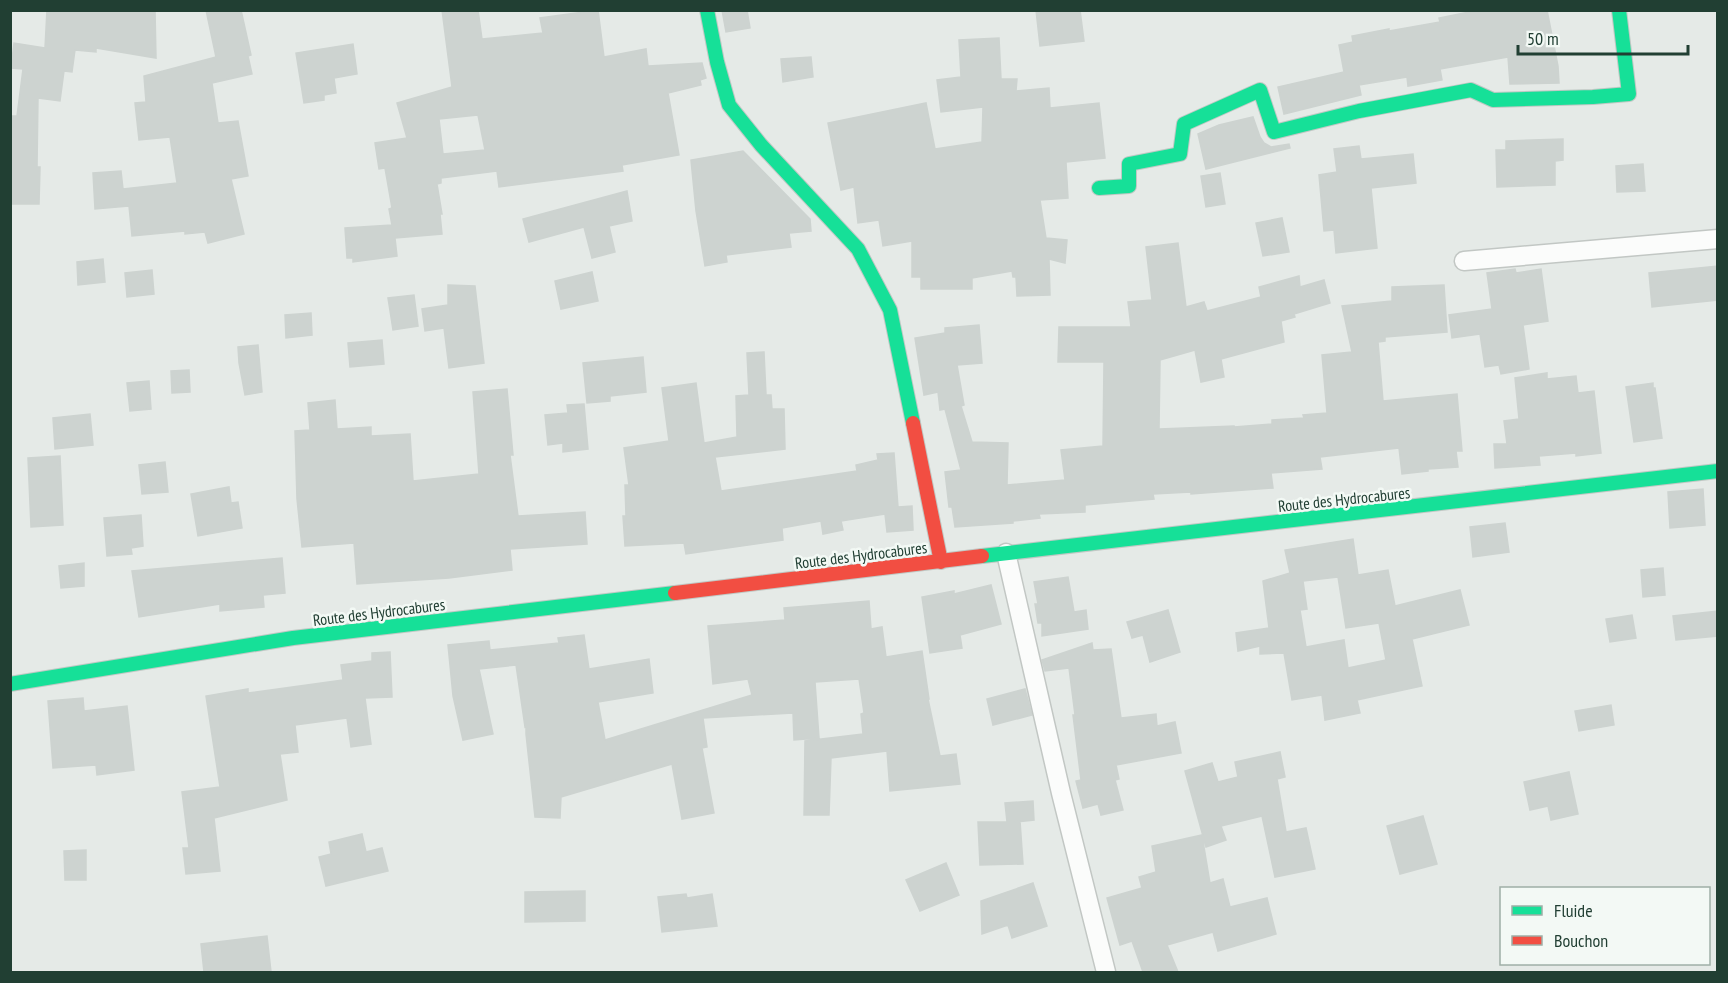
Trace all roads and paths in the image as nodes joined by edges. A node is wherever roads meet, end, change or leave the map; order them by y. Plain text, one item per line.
1 (707, 10) edge
2 (1619, 10) edge
3 (1099, 188) dead end
4 (1718, 239) edge
5 (1464, 261) dead end
6 (1718, 471) edge
7 (1006, 553) junction
8 (940, 562) junction
9 (10, 684) edge
10 (1106, 972) edge

1 - 8 street
2 - 3 street
4 - 5 street
6 - 7 street, Route des Hydrocabures
7 - 8 street, Route des Hydrocabures
7 - 10 street
8 - 9 street, Route des Hydrocabures

